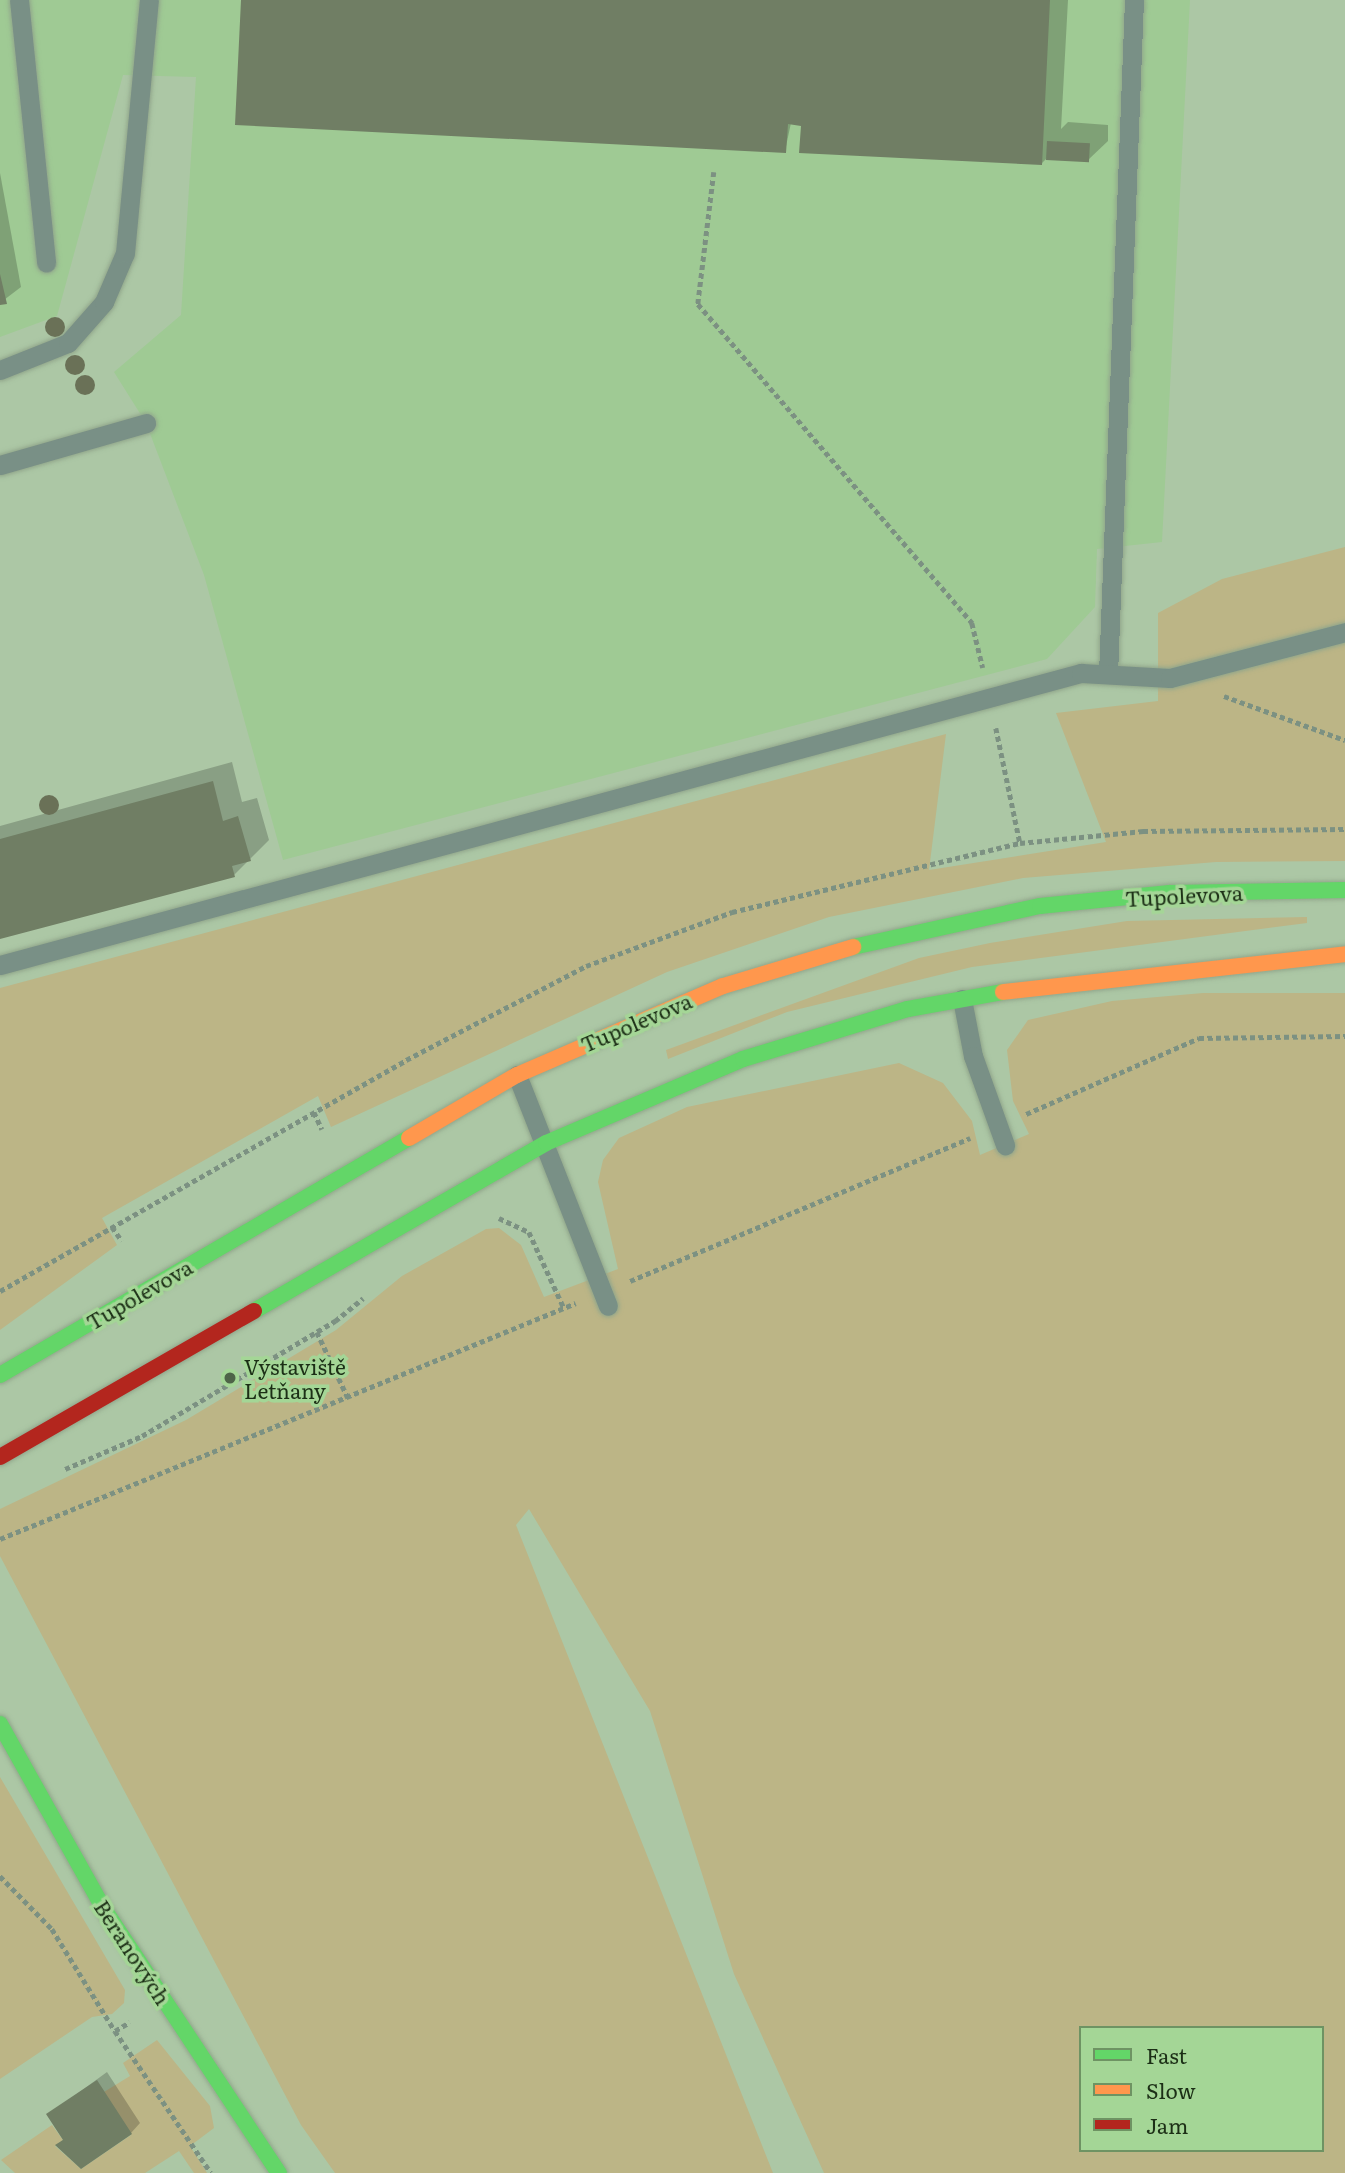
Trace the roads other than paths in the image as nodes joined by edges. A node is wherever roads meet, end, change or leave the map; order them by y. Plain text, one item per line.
1 (19, 0) edge
2 (149, 0) edge
3 (1134, 0) edge
4 (46, 263) dead end
5 (0, 370) edge
6 (146, 423) dead end
7 (0, 465) edge
8 (1345, 632) edge
9 (1108, 674) junction
10 (1345, 891) edge
11 (1345, 954) edge
12 (0, 965) edge
13 (1195, 969) junction
14 (1345, 971) edge
15 (962, 999) junction
16 (517, 1075) junction
17 (546, 1143) junction
18 (1005, 1145) dead end
19 (608, 1306) dead end
20 (0, 1375) edge
21 (0, 1457) edge
22 (0, 1724) edge
23 (279, 2173) edge

1 - 4 lane
2 - 5 lane
3 - 9 lane
6 - 7 lane
8 - 9 lane
9 - 12 lane
10 - 16 main road, Tupolevova
11 - 13 main road
13 - 14 main road
13 - 15 main road
15 - 17 main road
15 - 18 lane
16 - 17 lane
16 - 20 main road, Tupolevova
17 - 19 lane
17 - 21 main road
22 - 23 main road, Beranových

